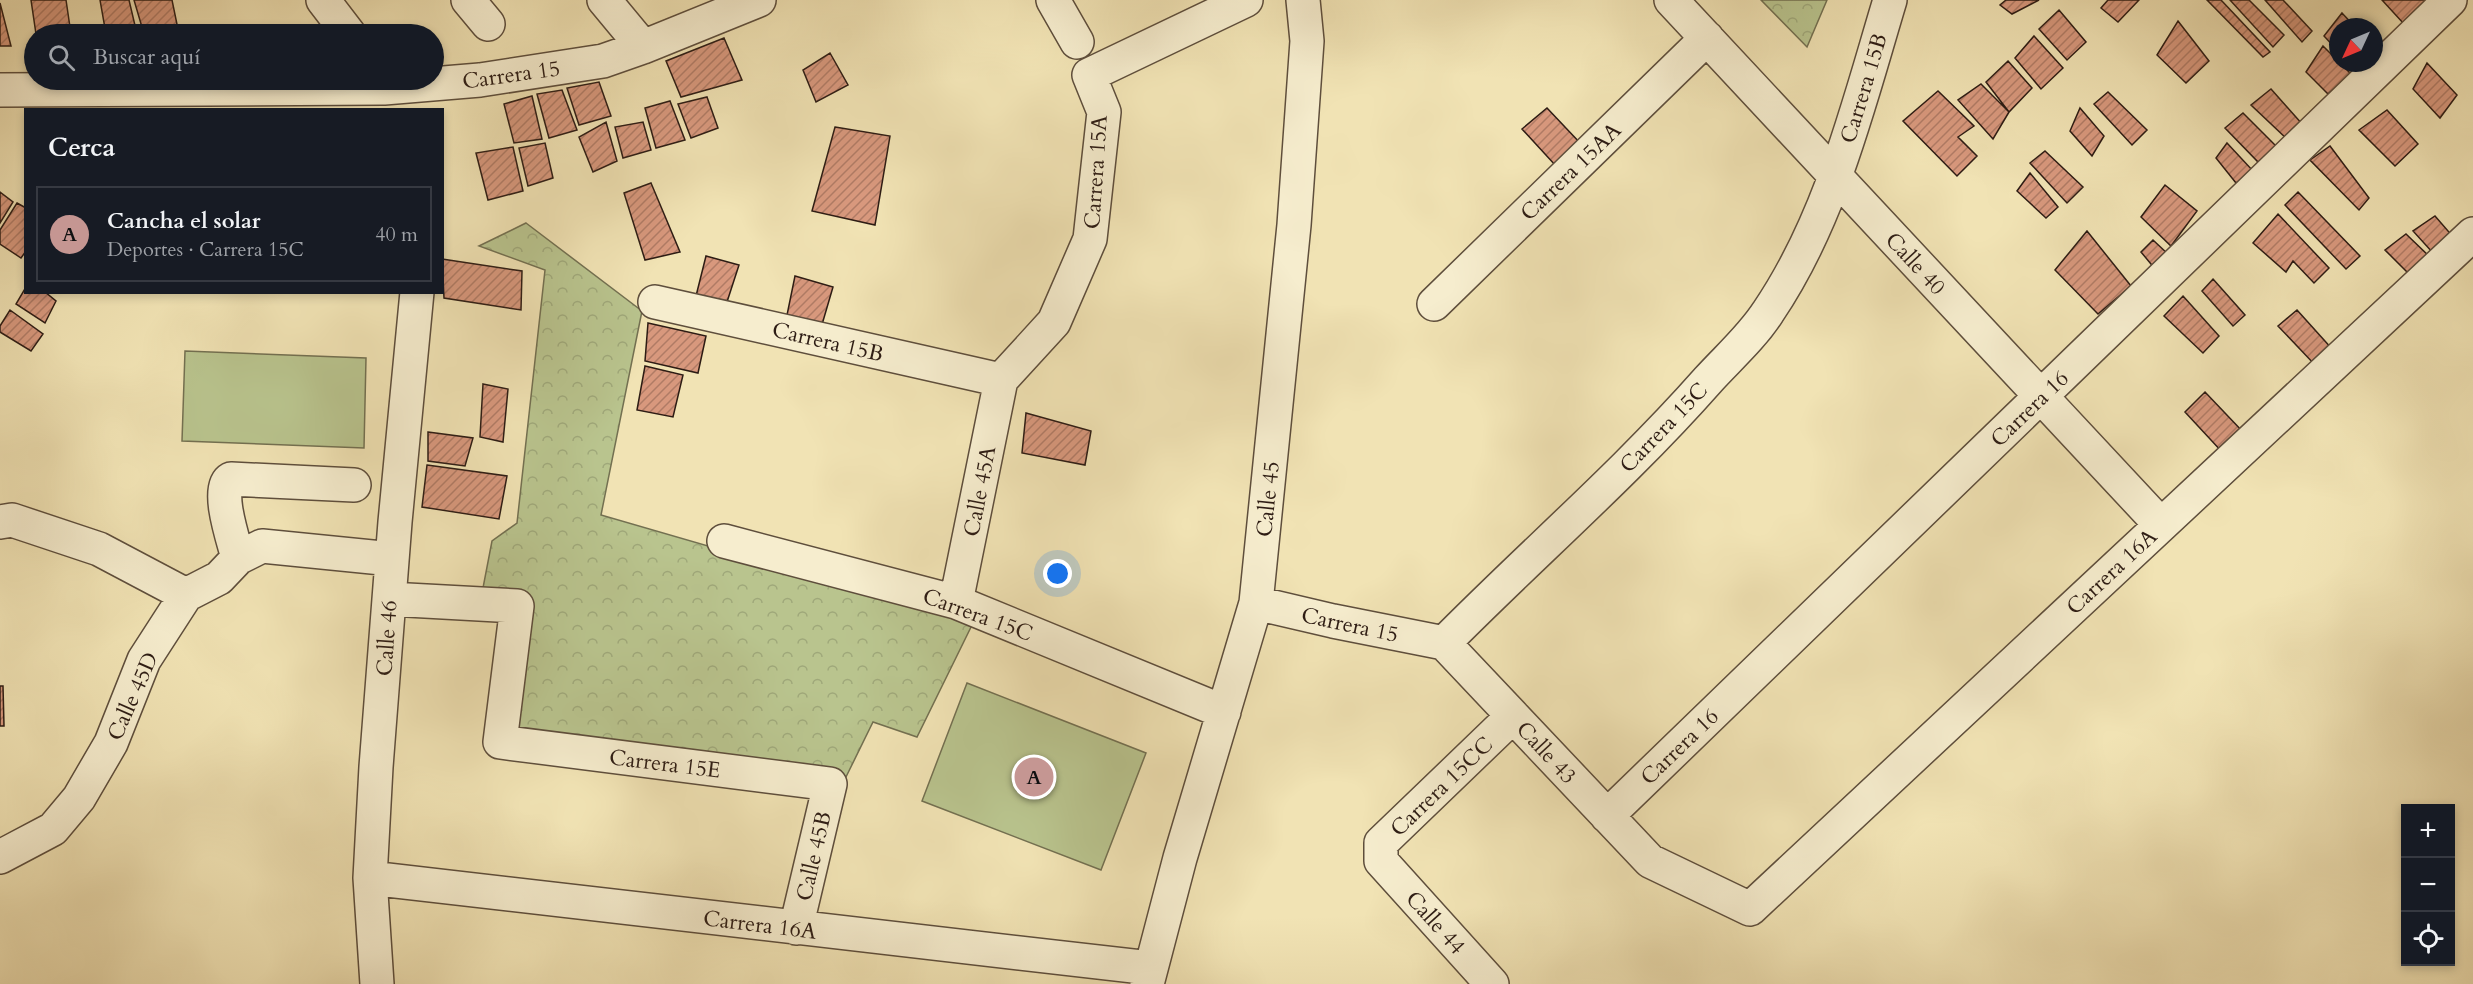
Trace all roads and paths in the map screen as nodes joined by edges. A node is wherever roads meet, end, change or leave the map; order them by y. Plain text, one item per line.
1 (323, 0) edge
2 (604, 0) edge
3 (1053, 0) edge
4 (1246, 0) edge
5 (1303, 0) edge
6 (1671, 0) edge
7 (1890, 0) edge
8 (2450, 0) edge
9 (751, 1) edge
10 (341, 24) edge
11 (1707, 38) junction
12 (1077, 42) dead end
13 (643, 47) junction
14 (444, 85) edge
15 (0, 90) edge
16 (402, 90) edge
17 (387, 92) edge
18 (1835, 176) junction
19 (2473, 234) edge
20 (417, 294) edge
21 (655, 302) dead end
22 (1434, 304) dead end
23 (1001, 380) junction
24 (2040, 397) junction
25 (354, 485) dead end
26 (0, 522) edge
27 (2161, 525) junction
28 (724, 541) dead end
29 (238, 558) junction
30 (392, 559) junction
31 (186, 595) junction
32 (389, 599) junction
33 (957, 602) junction
34 (1256, 603) junction
35 (1444, 643) junction
36 (1224, 712) junction
37 (1513, 716) junction
38 (830, 784) joint
39 (1607, 816) junction
40 (0, 857) edge
41 (1381, 861) joint
42 (1650, 861) joint
43 (370, 878) junction
44 (796, 928) junction
45 (1148, 976) edge
46 (377, 984) edge
47 (1492, 984) edge

1 - 10 street
2 - 13 street
3 - 12 street
4 - 23 street, Carrera 15A
5 - 34 street, Calle 45
6 - 11 street, Calle 40
7 - 18 street, Carrera 15B
8 - 24 street, Carrera 16
9 - 13 street, Carrera 15
11 - 18 street, Calle 40
11 - 22 street, Carrera 15AA
13 - 14 street, Carrera 15
15 - 17 street, Carrera 15
16 - 17 street, Carrera 15
18 - 24 street, Calle 40
18 - 35 street, Carrera 15C
19 - 27 street, Carrera 16A
20 - 30 street, Calle 46
21 - 23 street, Carrera 15B
23 - 33 street, Calle 45A
24 - 27 street, Calle 40
24 - 39 street, Carrera 16
25 - 29 street
26 - 31 street
27 - 42 street, Carrera 16A
28 - 33 street, Carrera 15C
29 - 30 street
29 - 31 street
30 - 32 street, Calle 46
31 - 40 street, Calle 45D
32 - 38 street, Carrera 15E
32 - 43 street, Calle 46
33 - 36 street, Carrera 15C
34 - 35 street, Carrera 15
34 - 36 street, Calle 45
35 - 37 street, Calle 43
36 - 45 street, Calle 45
37 - 39 street, Calle 43
37 - 41 street, Carrera 15CC
38 - 44 street, Calle 45B
39 - 42 street, Calle 43
41 - 47 street, Calle 44
43 - 44 street, Carrera 16A
43 - 46 street, Calle 46
44 - 45 street, Carrera 16A

